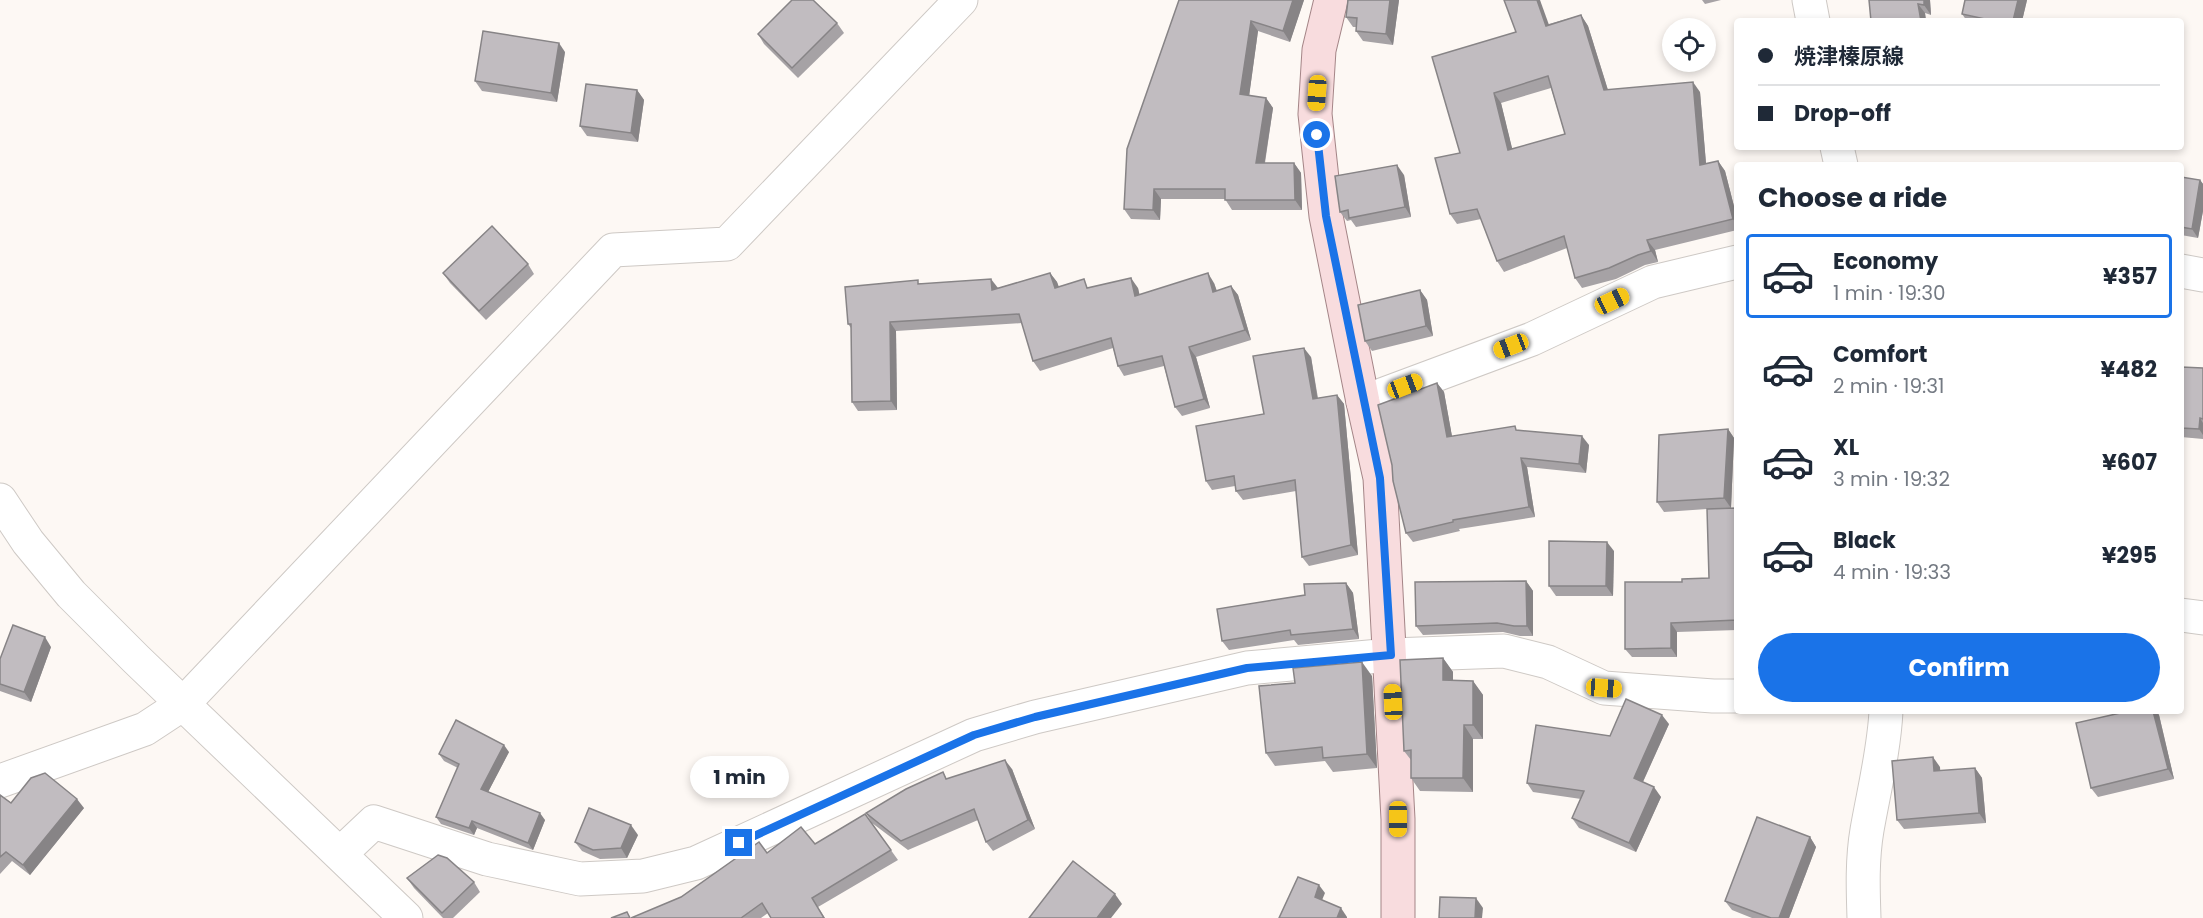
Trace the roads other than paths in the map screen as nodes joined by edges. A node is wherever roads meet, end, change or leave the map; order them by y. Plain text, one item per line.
1 (961, 0) edge
2 (1331, 0) edge
3 (1809, 0) edge
4 (1812, 18) edge
5 (1734, 263) edge
6 (2184, 272) edge
7 (2203, 275) edge
8 (1363, 402) junction
9 (0, 500) edge
10 (2184, 615) edge
11 (2203, 618) edge
12 (1391, 655) junction
13 (1734, 696) edge
14 (183, 704) junction
15 (1886, 714) edge
16 (0, 781) edge
17 (339, 854) junction
18 (406, 918) edge
19 (1398, 918) edge
20 (1864, 918) edge

1 - 14 street
2 - 8 main road
3 - 4 street
5 - 8 street
6 - 7 street
8 - 12 main road
9 - 14 street
10 - 11 street
12 - 13 street
12 - 17 street
12 - 19 main road
14 - 16 street
14 - 17 street
15 - 20 street
17 - 18 street

